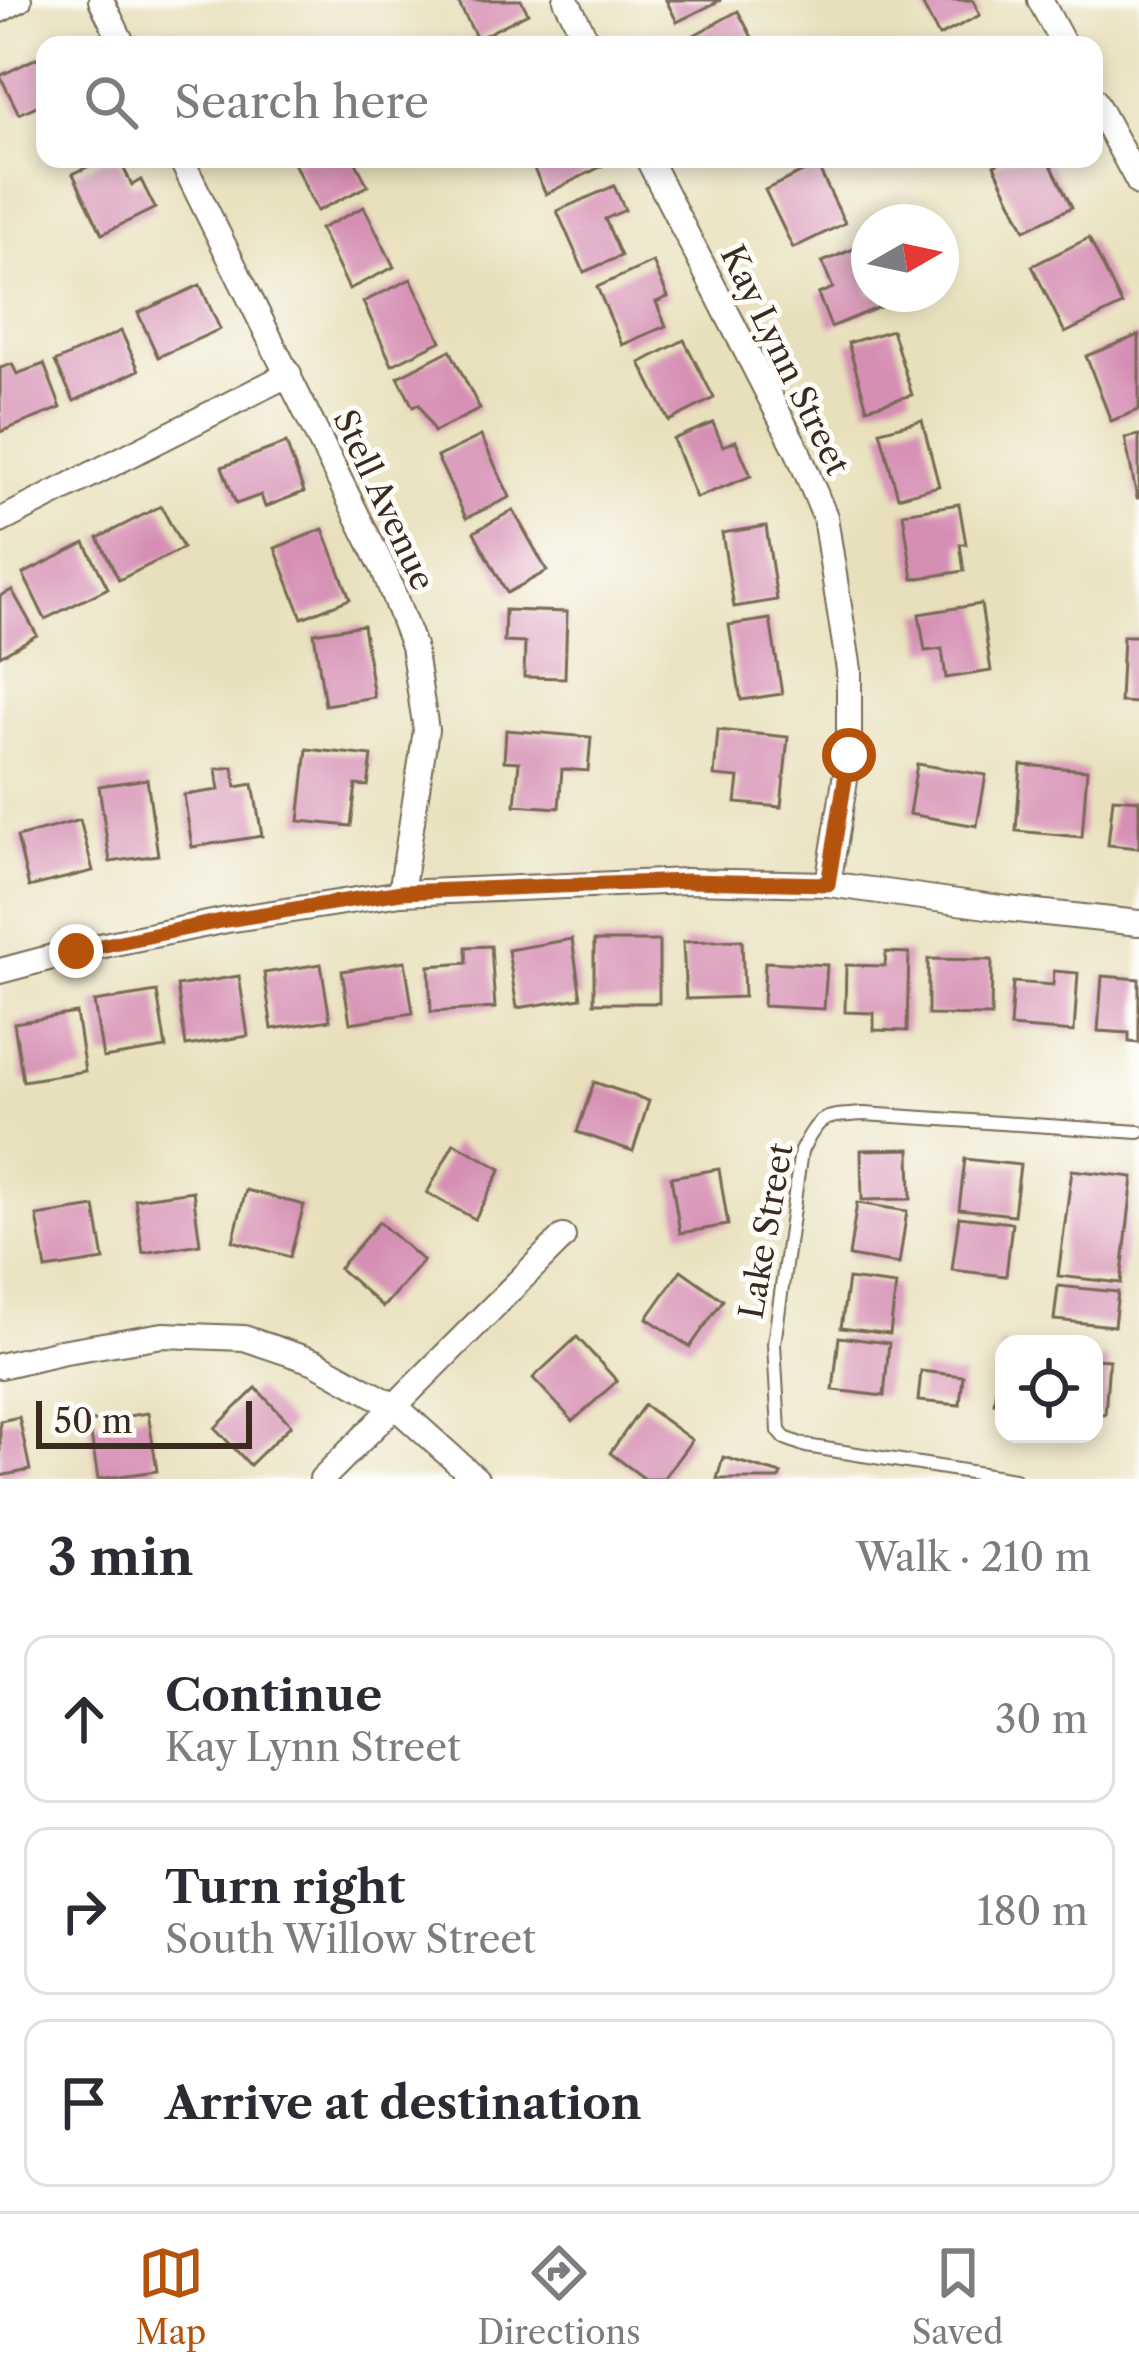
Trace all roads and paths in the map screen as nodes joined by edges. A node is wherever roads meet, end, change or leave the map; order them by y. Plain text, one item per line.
1 (19, 0) edge
2 (101, 0) edge
3 (566, 0) edge
4 (1040, 0) edge
5 (0, 10) edge
6 (119, 36) edge
7 (584, 36) edge
8 (1059, 36) edge
9 (1103, 117) edge
10 (186, 168) edge
11 (652, 168) edge
12 (1139, 183) edge
13 (289, 374) junction
14 (0, 521) edge
15 (828, 884) junction
16 (401, 892) junction
17 (1139, 923) edge
18 (0, 971) edge
19 (1139, 1132) edge
20 (562, 1237) dead end
21 (0, 1366) edge
22 (396, 1407) junction
23 (322, 1479) edge
24 (476, 1479) edge
25 (1014, 1479) edge

1 - 5 street
2 - 6 street
3 - 7 street
4 - 8 street
9 - 12 street
10 - 13 street, Stell Avenue
11 - 15 street, Kay Lynn Street
13 - 14 street
13 - 16 street, Stell Avenue
15 - 16 street
15 - 17 street
16 - 18 street
19 - 25 lane, Lake Street
20 - 22 street
21 - 22 street
22 - 23 street
22 - 24 street

